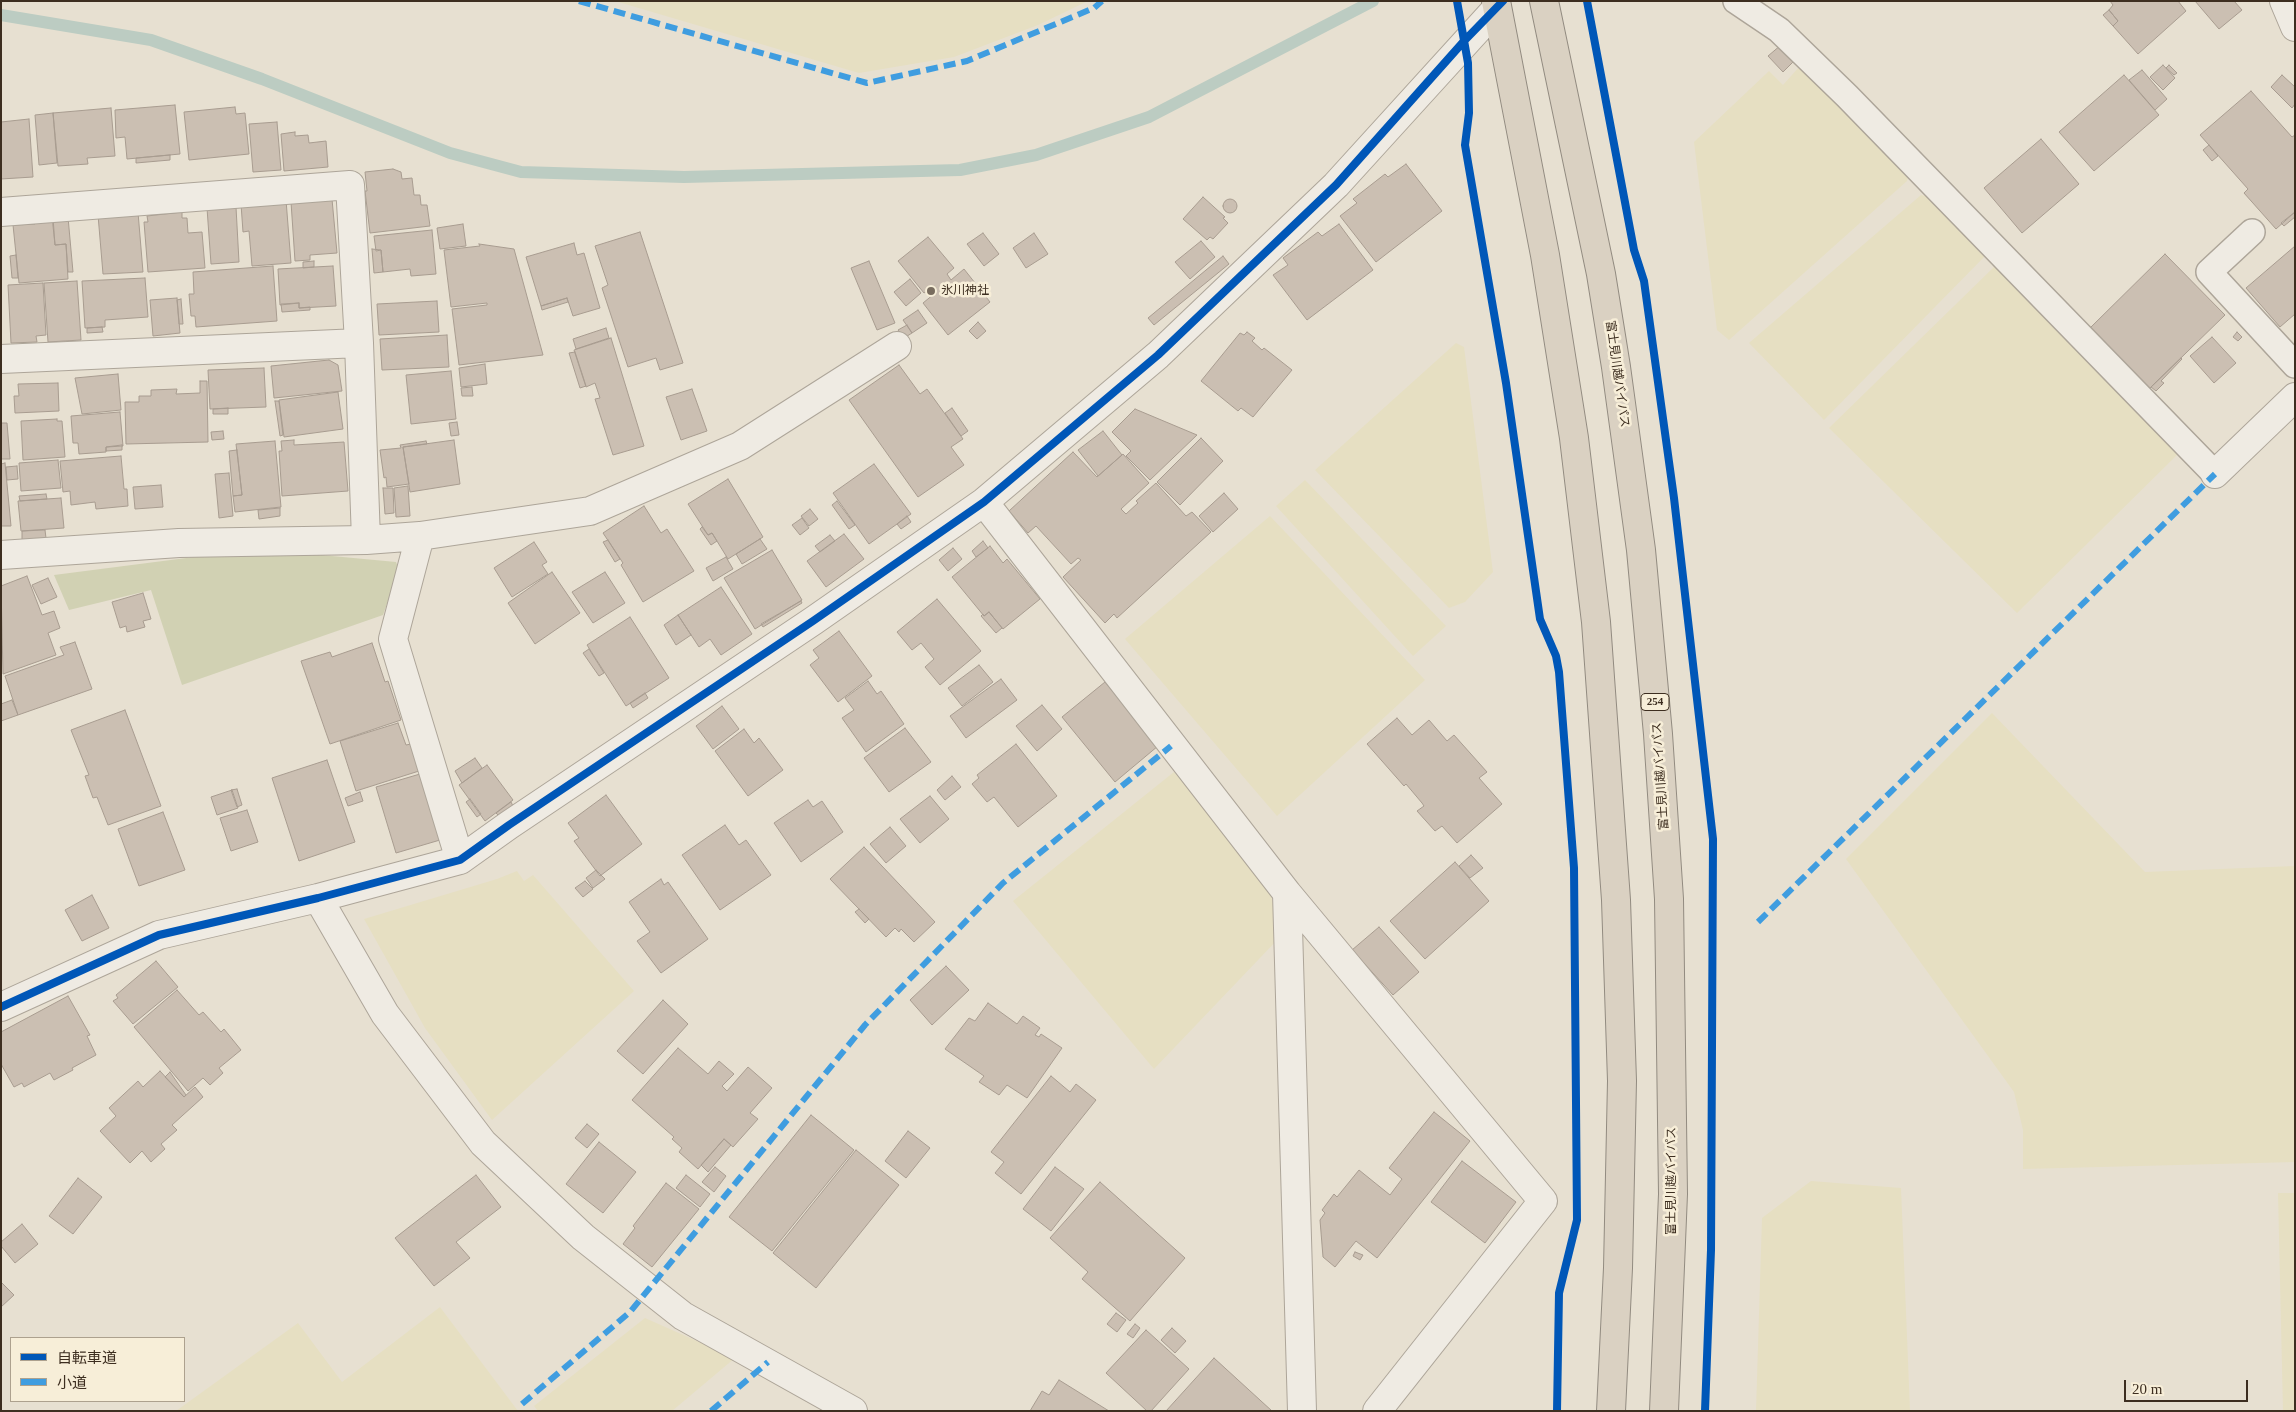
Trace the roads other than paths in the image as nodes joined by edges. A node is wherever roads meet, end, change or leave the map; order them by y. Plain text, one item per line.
1 (1544, 1) edge
2 (1736, 1) edge
3 (2284, 1) edge
4 (1496, 4) edge
5 (2295, 27) edge
6 (1, 212) edge
7 (2252, 232) dead end
8 (359, 343) junction
9 (897, 346) dead end
10 (1, 359) edge
11 (2295, 365) edge
12 (2295, 397) edge
13 (2215, 474) joint
14 (984, 502) junction
15 (420, 536) junction
16 (366, 540) junction
17 (1, 555) edge
18 (460, 860) junction
19 (1287, 893) junction
20 (318, 898) junction
21 (1, 1007) edge
22 (853, 1411) edge
23 (1302, 1411) edge
24 (1377, 1411) edge
25 (1611, 1411) edge
26 (1664, 1411) edge

1 - 26 highway, 富士見川越バイパス / 254
2 - 13 lane
3 - 5 street
4 - 14 street
4 - 25 highway
6 - 8 street
7 - 11 lane
8 - 10 street
8 - 16 street
9 - 15 street
12 - 13 street
14 - 18 street
14 - 19 street
15 - 16 street
15 - 18 street
16 - 17 street
18 - 20 street
19 - 23 street
19 - 24 street
20 - 21 street
20 - 22 street

